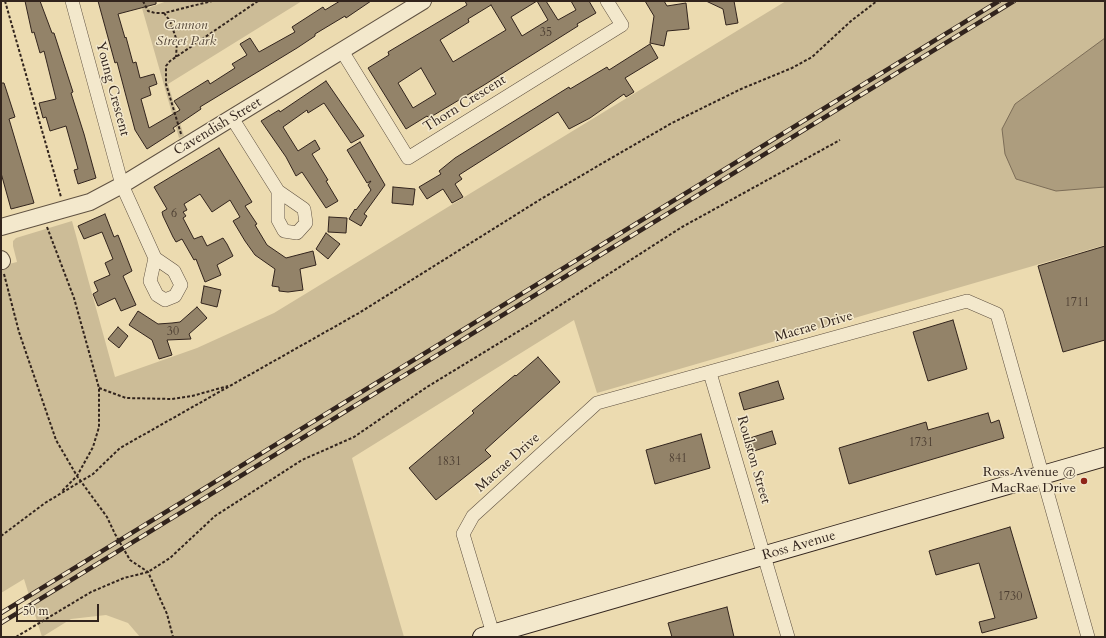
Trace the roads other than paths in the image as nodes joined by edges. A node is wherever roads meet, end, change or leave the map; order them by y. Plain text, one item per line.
1 (72, 1) edge
2 (422, 1) edge
3 (607, 1) edge
4 (342, 51) junction
5 (232, 118) junction
6 (122, 185) junction
7 (278, 191) dead end
8 (1, 227) edge
9 (155, 258) dead end
10 (710, 373) junction
11 (1105, 457) edge
12 (1042, 476) junction
13 (764, 556) junction
14 (490, 636) edge
15 (788, 637) edge
16 (1088, 637) edge

1 - 6 street, Young Crescent
2 - 4 street, Cavendish Street
3 - 4 street, Thorn Crescent
4 - 5 street, Cavendish Street
5 - 6 street, Cavendish Street
5 - 7 street
6 - 8 street, Cavendish Street
6 - 9 street, Young Crescent
10 - 12 street, Macrae Drive
10 - 13 street, Roulston Street
10 - 14 street, Macrae Drive
11 - 12 main road, Ross Avenue
12 - 13 main road, Ross Avenue
12 - 16 street, Macrae Drive
13 - 14 main road, Ross Avenue
13 - 15 street, Roulston Street

